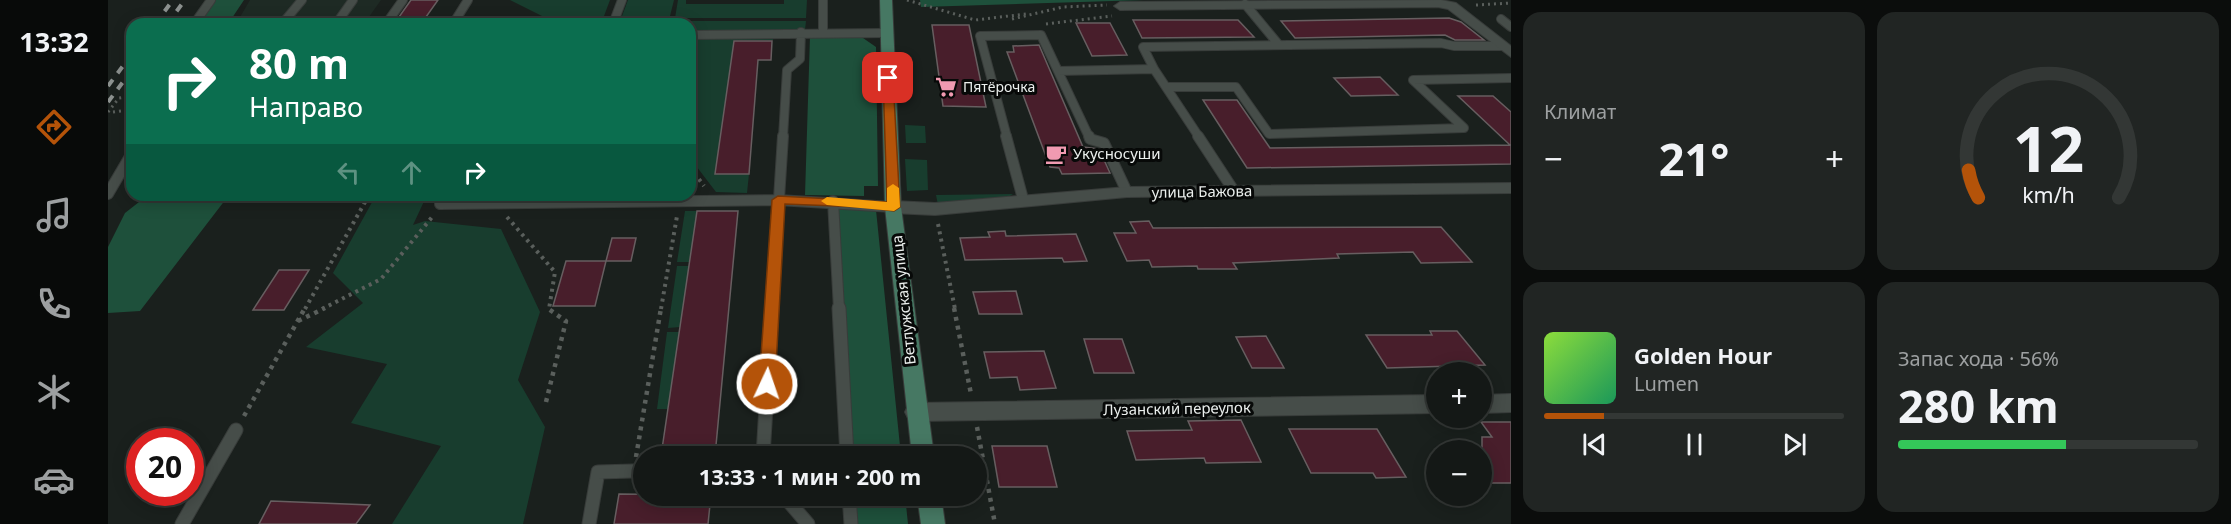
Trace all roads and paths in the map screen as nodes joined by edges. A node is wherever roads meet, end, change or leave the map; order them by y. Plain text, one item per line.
1 (211, 0) edge
2 (302, 0) edge
3 (353, 0) edge
4 (403, 0) edge
5 (468, 0) edge
6 (622, 0) edge
7 (823, 0) edge
8 (886, 0) edge
9 (907, 0) edge
10 (1511, 3) edge
11 (1245, 4) junction
12 (1120, 6) joint
13 (1452, 6) junction
14 (1030, 13) junction
15 (198, 18) edge
16 (287, 18) edge
17 (340, 18) edge
18 (390, 18) edge
19 (457, 18) edge
20 (616, 18) edge
21 (1511, 19) edge
22 (975, 23) dead end
23 (1511, 27) edge
24 (801, 32) junction
25 (823, 32) junction
26 (886, 33) junction
27 (696, 34) edge
28 (1279, 45) junction
29 (1507, 50) edge
30 (1154, 69) junction
31 (1058, 71) junction
32 (1511, 78) edge
33 (1166, 87) junction
34 (126, 97) edge
35 (126, 110) edge
36 (110, 112) edge
37 (126, 163) edge
38 (1511, 188) edge
39 (1234, 191) junction
40 (1126, 192) junction
41 (108, 194) edge
42 (778, 200) junction
43 (1023, 200) junction
44 (366, 201) edge
45 (441, 201) edge
46 (460, 201) edge
47 (547, 201) edge
48 (680, 201) edge
49 (696, 201) edge
50 (833, 201) junction
51 (495, 203) junction
52 (894, 207) junction
53 (935, 209) junction
54 (297, 321) junction
55 (546, 402) dead end
56 (1511, 403) edge
57 (1426, 404) edge
58 (1492, 404) edge
59 (916, 412) junction
60 (974, 413) junction
61 (236, 430) joint
62 (637, 446) edge
63 (764, 446) edge
64 (846, 446) edge
65 (921, 446) edge
66 (633, 471) edge
67 (792, 506) edge
68 (850, 506) edge
69 (930, 506) edge
70 (182, 524) edge
71 (589, 524) edge
72 (808, 524) edge
73 (851, 524) edge
74 (933, 524) edge
75 (995, 524) edge

1 - 15 lane
2 - 16 lane
3 - 17 lane
4 - 18 lane
5 - 19 lane
6 - 20 lane
7 - 25 lane
8 - 26 main road, Ветлужская улица
9 - 14 path
10 - 13 path
11 - 12 street
11 - 13 street
11 - 28 lane
12 - 14 path
13 - 29 street
14 - 22 path
21 - 23 lane
24 - 25 lane
24 - 27 lane
24 - 42 lane
25 - 26 lane
26 - 52 main road, Ветлужская улица
28 - 29 lane
28 - 30 lane
30 - 31 lane
30 - 33 lane
31 - 40 lane
31 - 43 lane
32 - 33 lane
33 - 39 lane
34 - 36 path
35 - 36 path
37 - 41 lane
38 - 39 street, улица Бажова
39 - 40 street, улица Бажова
40 - 43 street, улица Бажова
42 - 49 lane
42 - 50 lane
42 - 63 lane
43 - 53 street, улица Бажова
44 - 54 path
45 - 54 path
46 - 51 lane
47 - 51 lane
48 - 62 path
50 - 52 lane
50 - 64 lane
51 - 55 path
52 - 53 street, улица Бажова
52 - 59 main road, Ветлужская улица
53 - 60 path
54 - 61 path
56 - 58 street
57 - 60 street, Лузанский переулок
59 - 60 street, Лузанский переулок
59 - 65 main road, Ветлужская улица
60 - 75 path
61 - 70 lane
66 - 71 lane
67 - 72 lane
68 - 73 lane
69 - 74 main road

